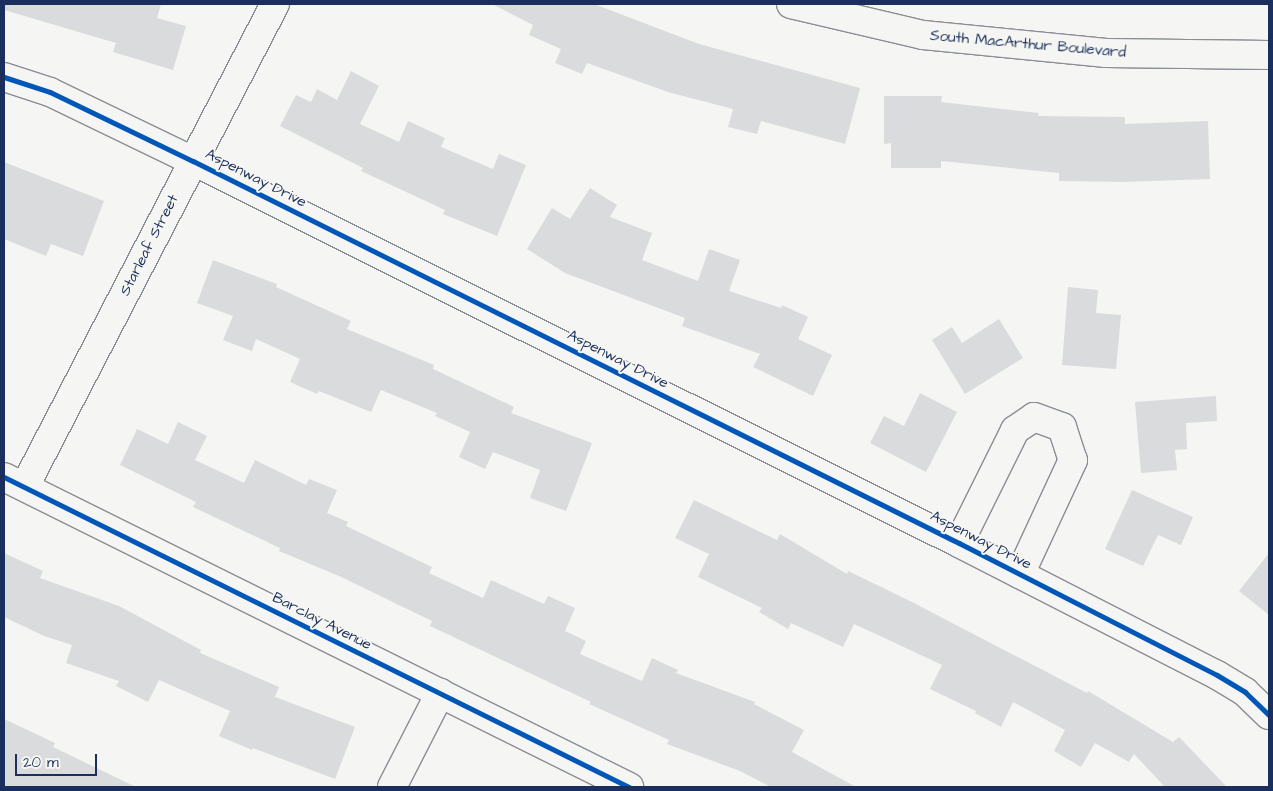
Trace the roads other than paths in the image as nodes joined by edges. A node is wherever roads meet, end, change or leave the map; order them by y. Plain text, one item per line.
1 (275, 4) edge
2 (791, 4) edge
3 (1269, 55) edge
4 (4, 77) edge
5 (193, 161) junction
6 (14, 481) edge
7 (959, 543) junction
8 (1020, 574) junction
9 (440, 693) junction
10 (1269, 715) edge
11 (392, 787) edge
12 (629, 787) edge

1 - 5 street, Starleaf Street
2 - 3 street, South MacArthur Boulevard
4 - 5 street, Aspenway Drive
5 - 6 street, Starleaf Street
5 - 7 street, Aspenway Drive
6 - 9 street, Barclay Avenue
7 - 8 street, Aspenway Drive
7 - 8 street
8 - 10 street, Aspenway Drive
9 - 11 street
9 - 12 street, Barclay Avenue

